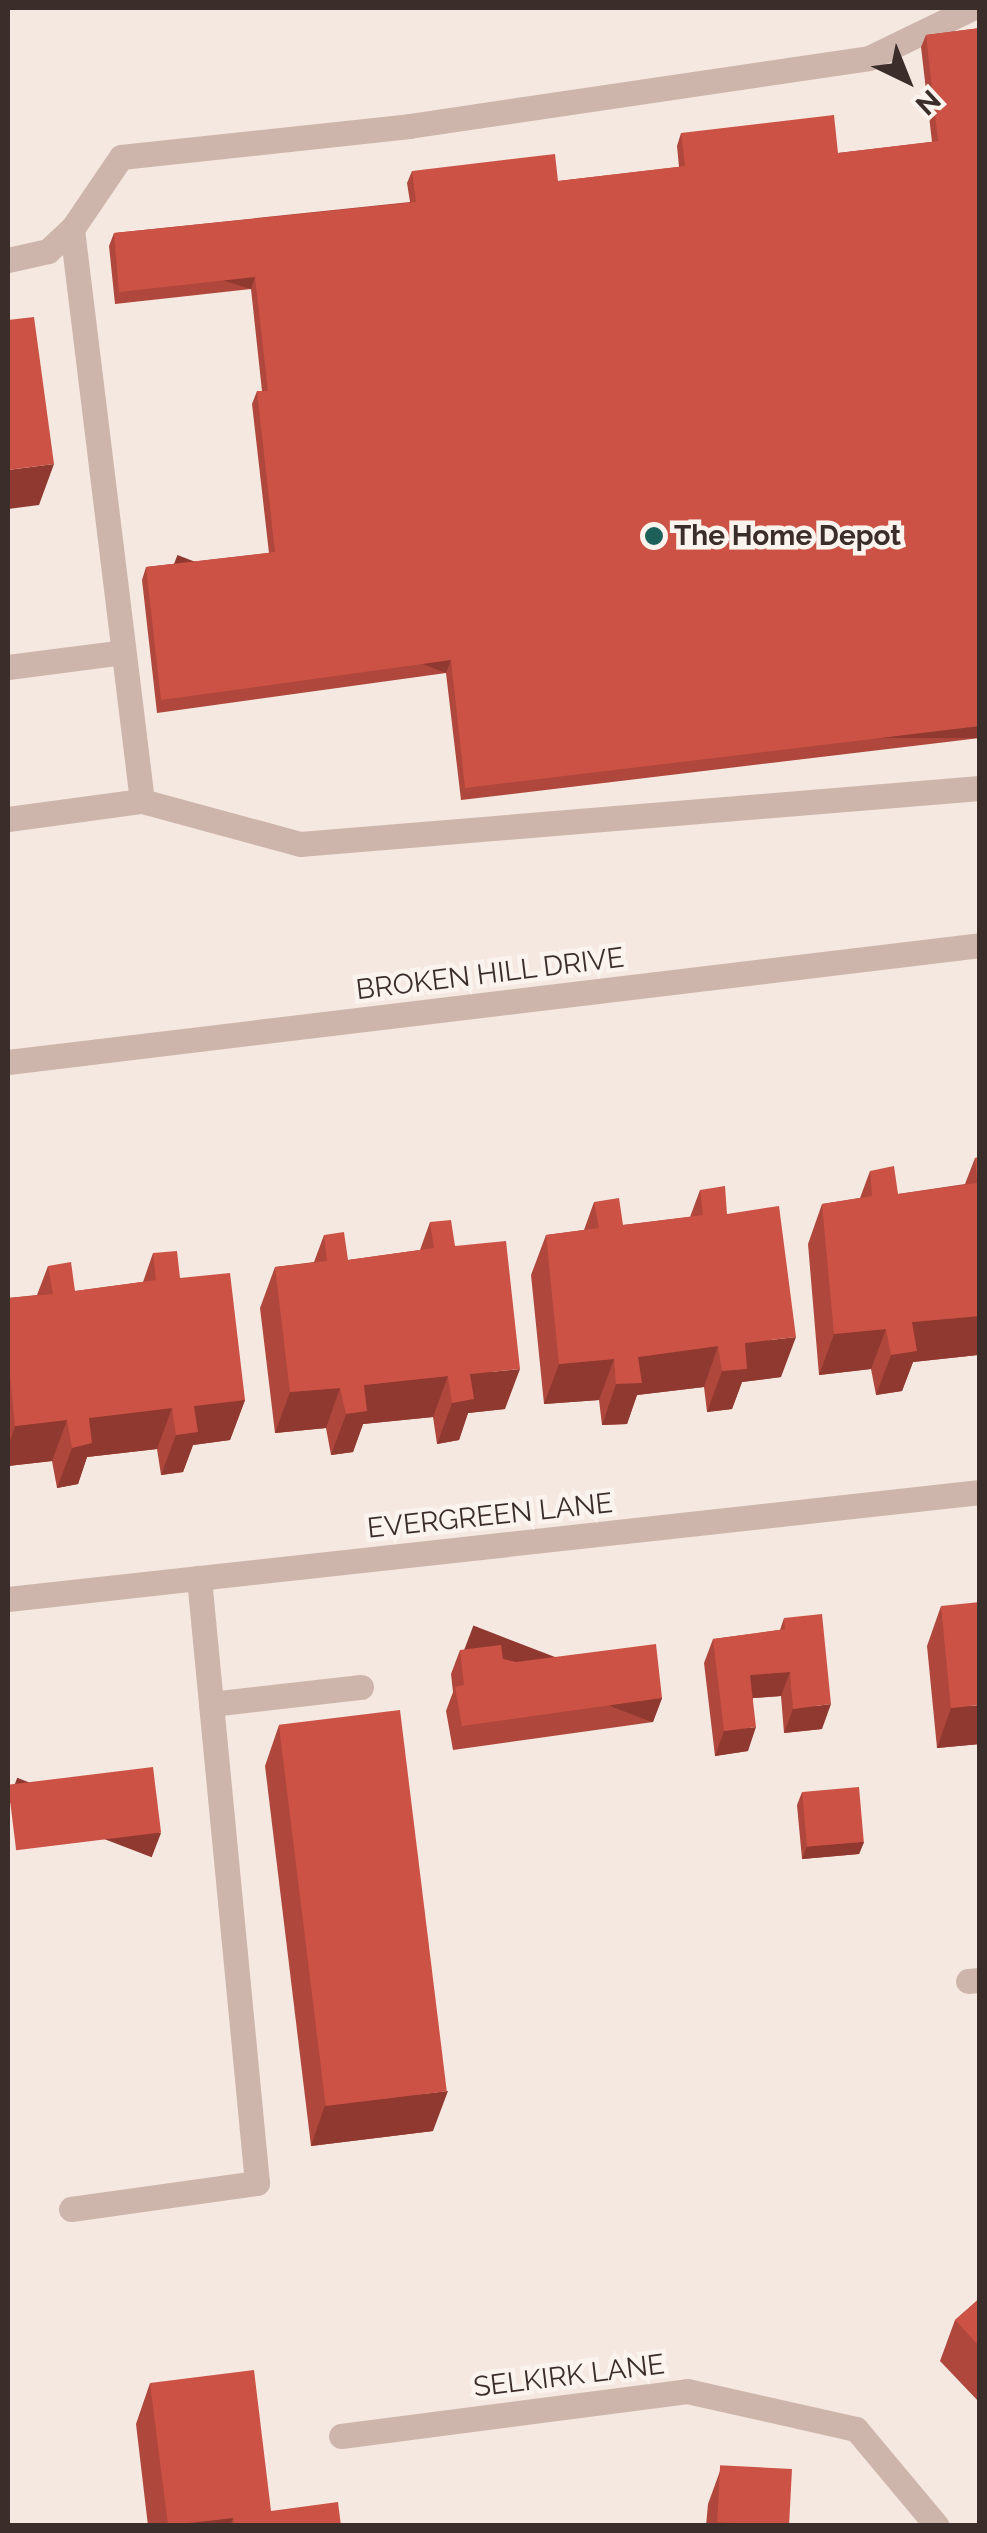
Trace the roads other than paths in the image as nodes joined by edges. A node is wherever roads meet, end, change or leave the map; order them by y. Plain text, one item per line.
1 (972, 8) edge
2 (72, 229) junction
3 (8, 260) edge
4 (122, 652) junction
5 (8, 667) edge
6 (980, 788) edge
7 (142, 801) junction
8 (8, 819) edge
9 (980, 944) edge
10 (8, 1062) edge
11 (980, 1492) edge
12 (198, 1578) junction
13 (8, 1599) edge
14 (361, 1687) dead end
15 (211, 1704) junction
16 (71, 2209) dead end
17 (341, 2436) dead end
18 (937, 2526) edge

1 - 2 street
2 - 3 street
2 - 4 street
4 - 5 street
4 - 7 street
6 - 7 street
7 - 8 street
9 - 10 street, BROKEN HILL DRIVE
11 - 12 street, EVERGREEN LANE
12 - 13 street, EVERGREEN LANE
12 - 15 street
14 - 15 street
15 - 16 street
17 - 18 street, SELKIRK LANE

